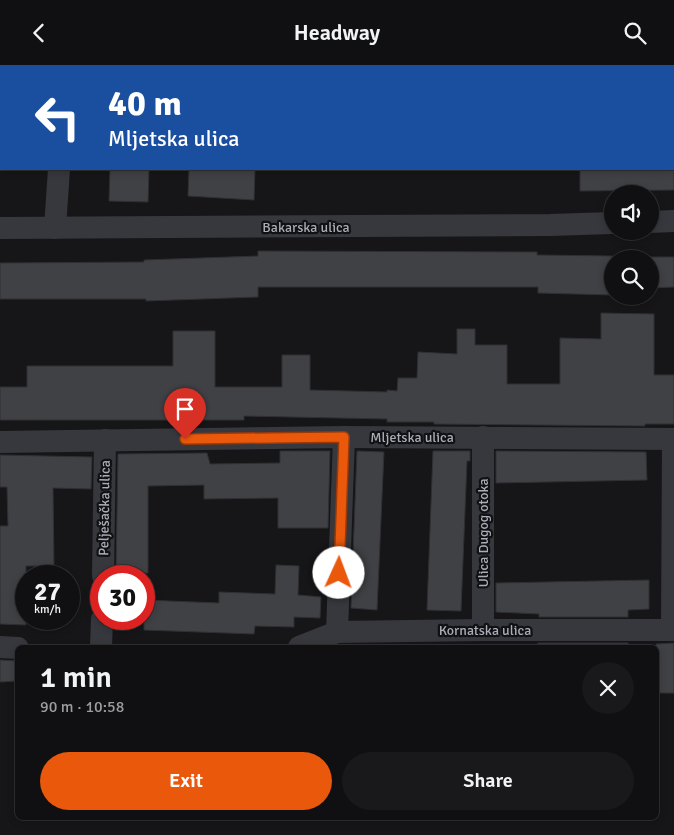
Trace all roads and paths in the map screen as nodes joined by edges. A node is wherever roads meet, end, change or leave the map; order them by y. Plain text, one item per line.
1 (59, 170) edge
2 (674, 221) edge
3 (659, 222) edge
4 (604, 223) edge
5 (0, 228) edge
6 (55, 229) junction
7 (344, 437) junction
8 (483, 437) junction
9 (673, 439) edge
10 (106, 440) junction
11 (0, 443) edge
12 (103, 565) edge
13 (102, 630) edge
14 (483, 630) junction
15 (673, 630) edge
16 (338, 632) junction
17 (101, 645) edge
18 (304, 645) edge
19 (0, 647) edge
20 (15, 648) edge

1 - 6 street
2 - 3 street
4 - 6 street, Bakarska ulica
5 - 6 street, Bakarska ulica
7 - 8 street, Mljetska ulica
7 - 10 street, Mljetska ulica
7 - 16 street
8 - 9 street, Mljetska ulica
8 - 14 street, Ulica Dugog otoka
9 - 15 street
10 - 11 street, Mljetska ulica
10 - 12 street, Pelješačka ulica
13 - 17 street
14 - 15 street, Kornatska ulica
14 - 16 street, Kornatska ulica
16 - 18 street, Kornatska ulica
19 - 20 street

